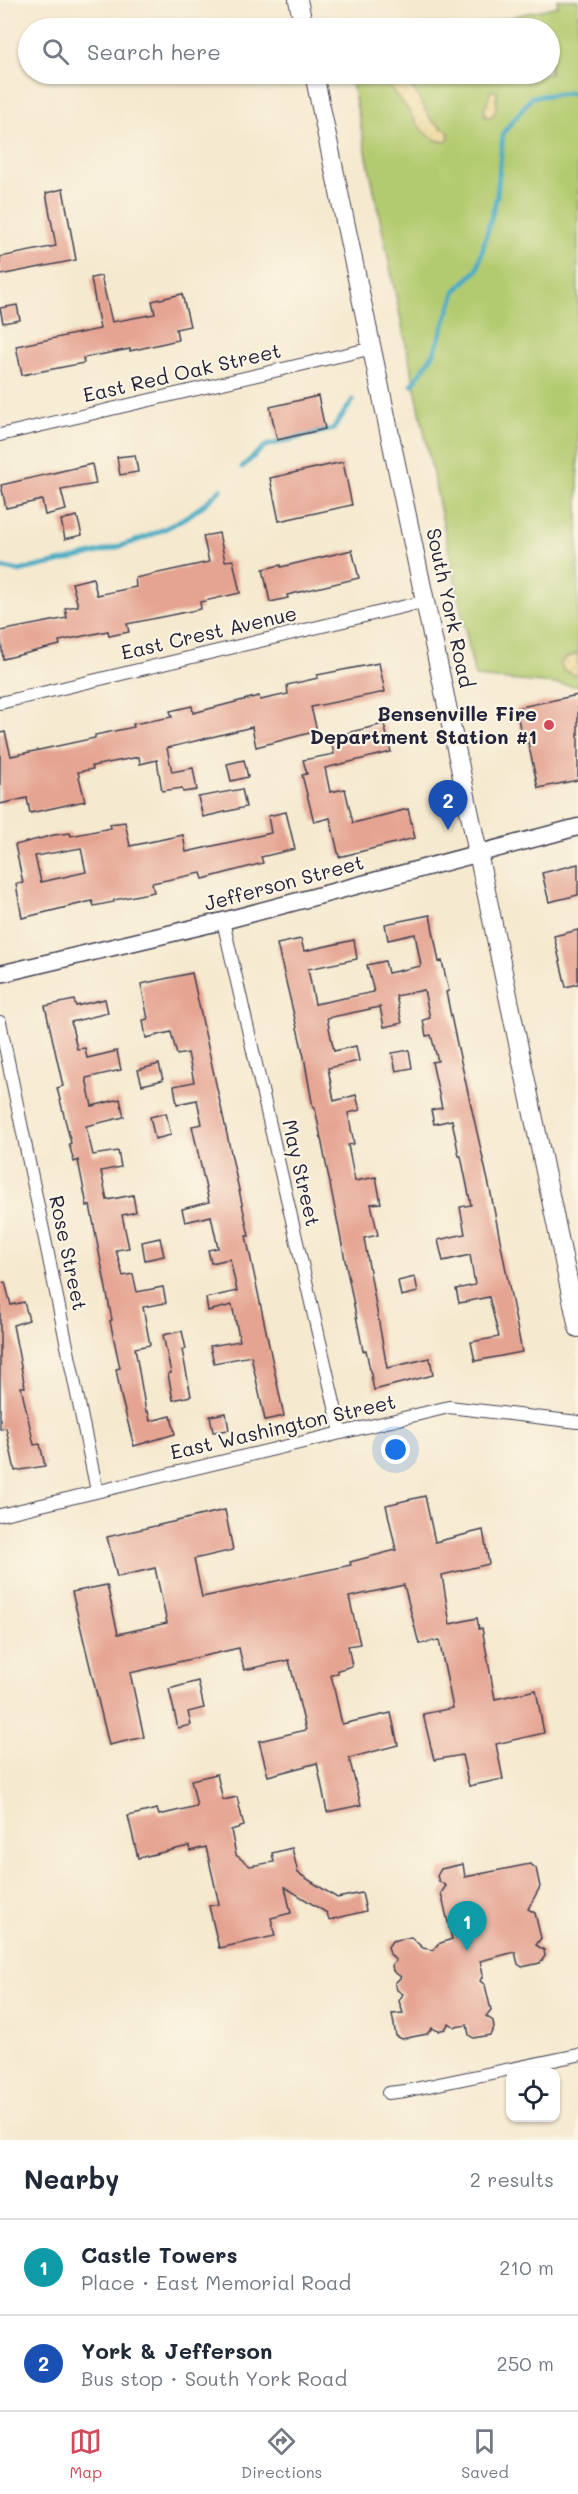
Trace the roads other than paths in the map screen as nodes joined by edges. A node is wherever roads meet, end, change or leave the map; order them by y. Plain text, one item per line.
1 (298, 0) edge
2 (302, 18) edge
3 (316, 84) edge
4 (373, 348) junction
5 (0, 435) edge
6 (427, 602) junction
7 (0, 703) edge
8 (578, 827) edge
9 (477, 853) junction
10 (223, 921) junction
11 (0, 974) edge
12 (0, 1022) edge
13 (578, 1328) edge
14 (578, 1422) edge
15 (341, 1433) junction
16 (97, 1491) junction
17 (0, 1515) edge
18 (578, 2055) edge
19 (388, 2093) dead end

1 - 2 main road
3 - 4 main road, South York Road
4 - 5 street, East Red Oak Street
4 - 6 main road, South York Road
6 - 7 street, East Crest Avenue
6 - 9 main road, South York Road
8 - 9 street, Jefferson Street
9 - 10 street, Jefferson Street
9 - 13 main road, South York Road
10 - 11 street, Jefferson Street
10 - 15 street, May Street
12 - 16 street, Rose Street
14 - 15 street, East Washington Street
15 - 16 street, East Washington Street
16 - 17 street, East Washington Street
18 - 19 street

